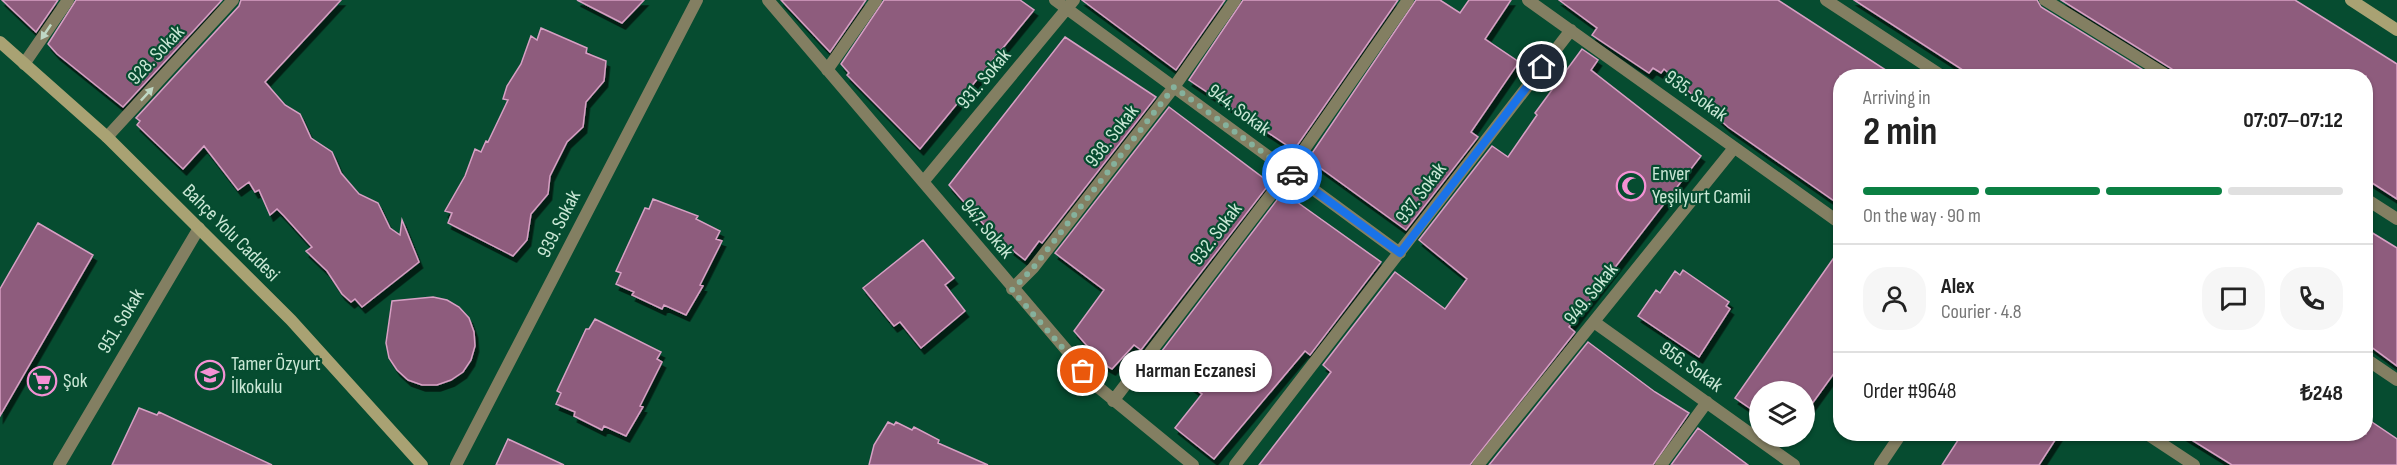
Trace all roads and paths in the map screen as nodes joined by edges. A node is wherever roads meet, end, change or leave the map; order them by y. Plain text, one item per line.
1 (68, 0) edge
2 (233, 0) edge
3 (697, 0) edge
4 (768, 0) edge
5 (876, 0) edge
6 (1055, 0) edge
7 (1235, 0) edge
8 (1408, 0) edge
9 (1528, 0) edge
10 (1826, 0) edge
11 (2046, 0) edge
12 (2351, 0) edge
13 (1071, 4) edge
14 (1570, 30) junction
15 (2397, 30) edge
16 (0, 42) edge
17 (24, 64) junction
18 (1931, 69) edge
19 (2157, 69) edge
20 (827, 70) junction
21 (1174, 87) junction
22 (107, 137) junction
23 (1734, 148) junction
24 (1289, 171) junction
25 (923, 182) junction
26 (2373, 204) edge
27 (1833, 218) edge
28 (2397, 219) edge
29 (199, 228) junction
30 (1400, 253) junction
31 (1012, 290) junction
32 (1594, 322) junction
33 (2373, 364) edge
34 (2397, 380) edge
35 (1113, 401) junction
36 (1707, 402) junction
37 (1896, 441) edge
38 (2158, 441) edge
39 (59, 465) edge
40 (422, 465) edge
41 (456, 465) edge
42 (1193, 465) edge
43 (1235, 465) edge
44 (1478, 465) edge
45 (1662, 465) edge
46 (1794, 465) edge
47 (1880, 465) edge
48 (2194, 465) edge

1 -> 17 street
22 -> 2 street, 928. Sokak
3 - 41 street, 939. Sokak
4 - 20 street, 947. Sokak
5 - 20 street
6 - 13 street, 944. Sokak
7 - 21 street, 938. Sokak
8 - 24 street, 932. Sokak
9 - 14 street, 935. Sokak
10 - 18 street
11 - 19 street
12 - 15 street
13 - 21 street, 944. Sokak
13 - 25 street, 931. Sokak
14 - 23 street, 935. Sokak
14 - 30 street, 937. Sokak
16 - 17 street, Bahçe Yolu Caddesi
17 - 22 street, Bahçe Yolu Caddesi
20 - 25 street, 947. Sokak
21 - 24 street, 944. Sokak
21 - 31 street, 938. Sokak
22 - 29 street, Bahçe Yolu Caddesi
23 - 27 street, 935. Sokak
23 - 32 street, 949. Sokak
24 - 30 street, 944. Sokak
24 - 35 street, 932. Sokak
25 - 31 street, 947. Sokak
26 - 28 street
29 - 39 street, 951. Sokak
29 - 40 street, Bahçe Yolu Caddesi
30 - 43 street, 937. Sokak
31 - 35 street, 947. Sokak
32 - 36 street, 956. Sokak
32 - 44 street, 949. Sokak
33 - 34 street
35 - 42 street, 947. Sokak
36 - 45 street
36 - 46 street, 956. Sokak
37 - 47 street
38 - 48 street

